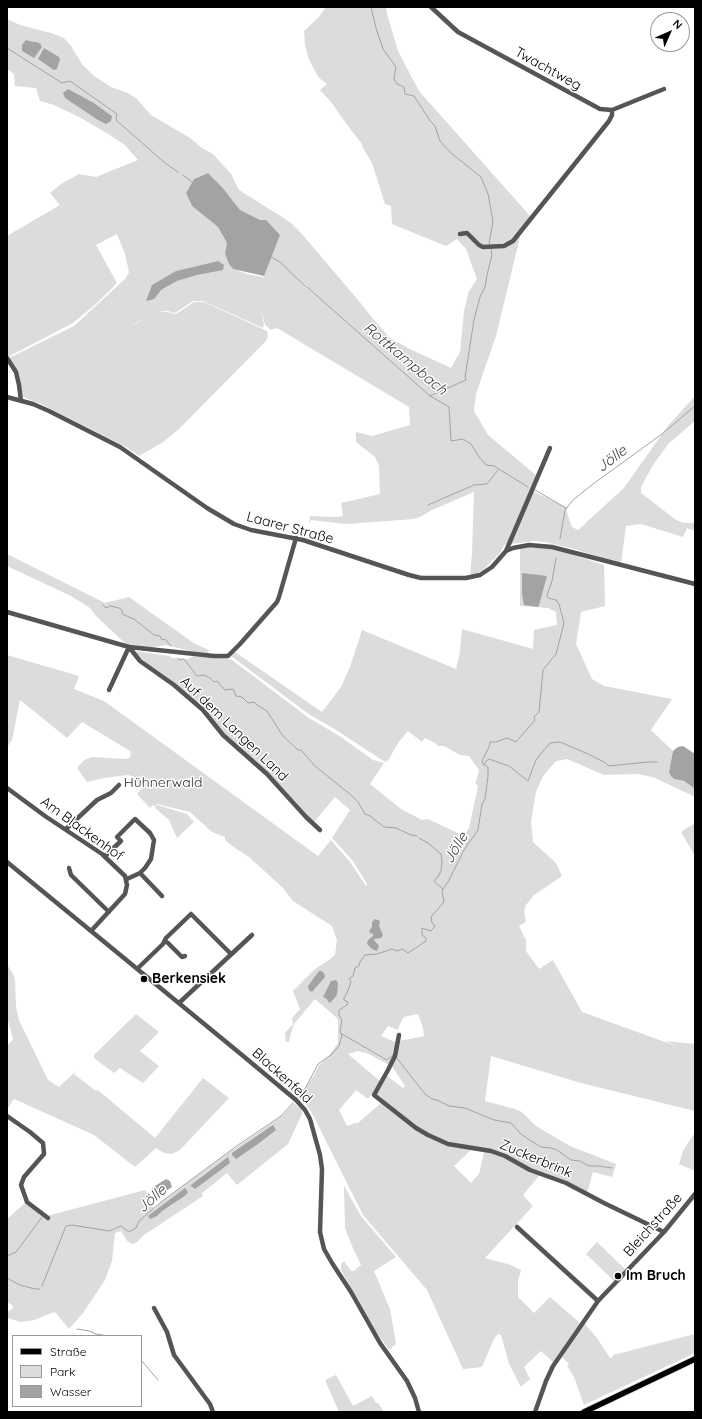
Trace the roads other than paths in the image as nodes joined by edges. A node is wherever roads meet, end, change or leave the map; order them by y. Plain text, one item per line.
1 (431, 7) edge
2 (664, 89) dead end
3 (612, 110) junction
4 (460, 234) dead end
5 (7, 358) edge
6 (7, 396) edge
7 (21, 401) junction
8 (550, 448) dead end
9 (296, 538) junction
10 (506, 551) junction
11 (695, 584) edge
12 (7, 612) edge
13 (129, 648) junction
14 (109, 690) dead end
15 (119, 785) dead end
16 (7, 788) edge
17 (66, 829) junction
18 (320, 830) dead end
19 (105, 856) junction
20 (7, 862) edge
21 (69, 868) dead end
22 (140, 873) junction
23 (126, 879) junction
24 (162, 896) dead end
25 (109, 912) junction
26 (91, 931) junction
27 (252, 935) dead end
28 (165, 941) junction
29 (231, 954) junction
30 (185, 956) dead end
31 (137, 969) junction
32 (179, 1003) junction
33 (399, 1035) dead end
34 (7, 1116) edge
35 (695, 1194) edge
36 (48, 1218) dead end
37 (517, 1227) dead end
38 (664, 1232) junction
39 (598, 1301) junction
40 (154, 1308) dead end
41 (695, 1359) edge
42 (213, 1412) edge
43 (419, 1412) edge
44 (535, 1412) edge
45 (584, 1412) edge

1 - 3 street, Twachtweg
2 - 3 street
3 - 4 street
5 - 7 street
6 - 7 street, Laarer Straße
7 - 9 street, Laarer Straße
8 - 10 street
9 - 10 street, Laarer Straße
9 - 13 street, Auf dem Langen Land
10 - 11 street
12 - 13 street, Auf dem Langen Land
13 - 14 street
13 - 18 street, Auf dem Langen Land
15 - 17 street
16 - 17 street, Am Blackenhof
17 - 19 street, Am Blackenhof
19 - 22 street
19 - 23 street, Am Blackenhof
20 - 26 street, Blackenfeld
21 - 25 street
22 - 23 street
22 - 24 street
23 - 25 street, Am Blackenhof
25 - 26 street, Am Blackenhof
26 - 31 street, Blackenfeld
27 - 29 street
28 - 29 street
28 - 30 street
28 - 31 street
29 - 32 street
31 - 32 street, Blackenfeld
32 - 43 street, Blackenfeld
33 - 38 street, Zuckerbrink
34 - 36 street
35 - 38 street, Bleichstraße
37 - 39 street
38 - 39 street, Bleichstraße
39 - 44 street, Bleichstraße
40 - 42 street
41 - 45 main road

